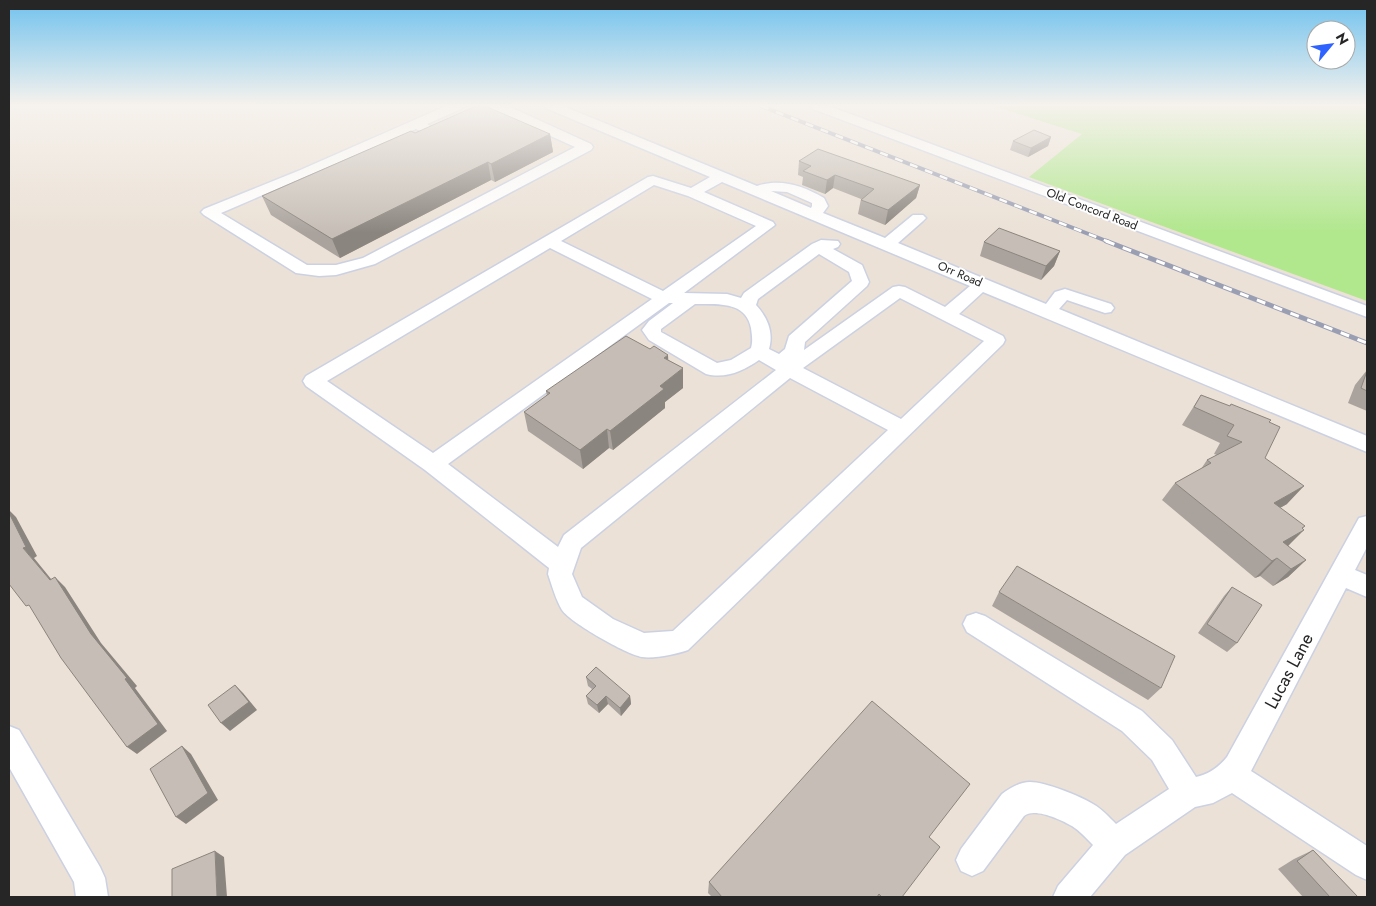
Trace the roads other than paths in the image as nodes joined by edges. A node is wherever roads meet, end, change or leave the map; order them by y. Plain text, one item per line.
1 (362, 148) edge
2 (584, 148) edge
3 (654, 148) edge
4 (930, 148) edge
5 (721, 176) junction
6 (693, 194) junction
7 (918, 218) dead end
8 (839, 229) junction
9 (549, 241) junction
10 (888, 244) junction
11 (819, 246) junction
12 (784, 274) junction
13 (983, 283) junction
14 (664, 298) junction
15 (692, 298) junction
16 (728, 299) junction
17 (1105, 308) dead end
18 (750, 309) junction
19 (1049, 311) junction
20 (1367, 312) edge
21 (947, 315) junction
22 (759, 351) junction
23 (784, 367) junction
24 (903, 429) junction
25 (1367, 444) edge
26 (433, 464) junction
27 (1367, 525) edge
28 (562, 564) junction
29 (1341, 574) junction
30 (1367, 587) edge
31 (976, 624) dead end
32 (9, 740) edge
33 (1230, 775) junction
34 (1189, 794) junction
35 (1114, 844) junction
36 (972, 860) dead end
37 (1367, 864) edge
38 (92, 897) edge
39 (1069, 897) edge

1 - 2 street
3 - 5 street, Orr Road
4 - 20 street, Old Concord Road
5 - 6 street
5 - 8 street, Orr Road
6 - 9 street
6 - 14 street
7 - 10 street
8 - 10 street, Orr Road
8 - 11 street
9 - 14 street
9 - 26 street
10 - 13 street, Orr Road
11 - 12 street
11 - 23 street
12 - 16 street
12 - 18 street
13 - 19 street, Orr Road
13 - 21 street
14 - 15 street
14 - 26 street
15 - 16 street
15 - 22 street
16 - 18 street
17 - 19 street
18 - 22 street
19 - 25 street, Orr Road
21 - 23 street
21 - 24 street
22 - 23 street
23 - 24 street
23 - 28 street
24 - 28 street
26 - 28 street
27 - 29 street, Lucas Lane
29 - 30 street
29 - 33 street, Lucas Lane
31 - 34 street
32 - 38 street
33 - 34 street, Lucas Lane
33 - 37 street
34 - 35 street, Lucas Lane
35 - 36 street
35 - 39 street, Lucas Lane

